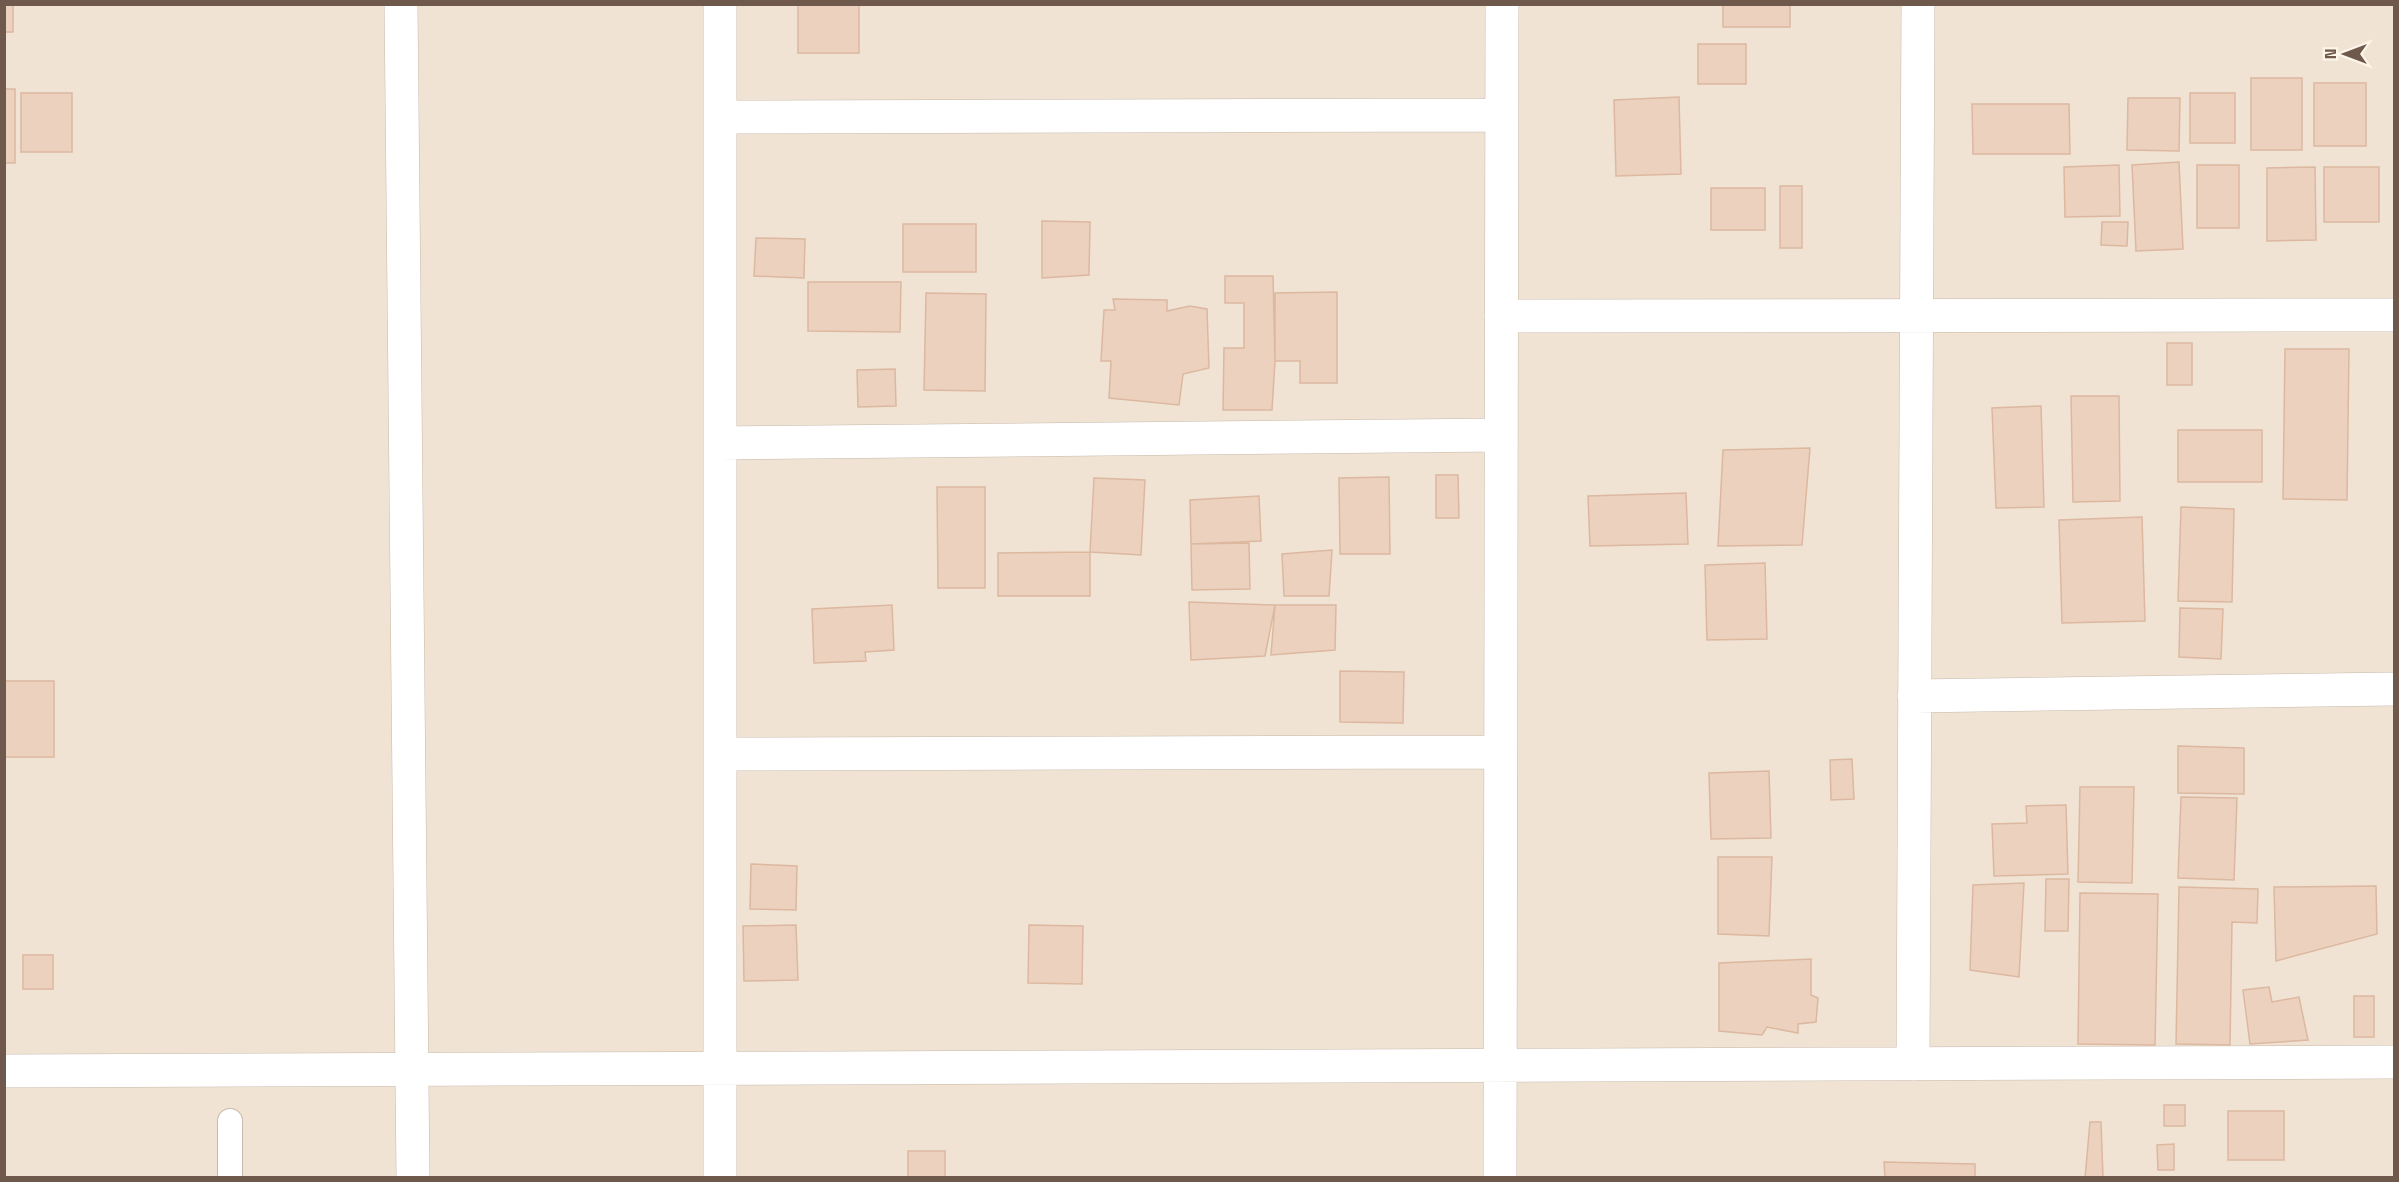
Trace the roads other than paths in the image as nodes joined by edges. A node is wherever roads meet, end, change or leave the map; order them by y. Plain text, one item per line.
1 (401, 4) edge
2 (720, 4) edge
3 (1502, 4) edge
4 (1918, 4) edge
5 (1501, 115) junction
6 (720, 117) junction
7 (2394, 315) edge
8 (1501, 316) junction
9 (1917, 316) junction
10 (1501, 435) junction
11 (720, 444) junction
12 (2394, 689) edge
13 (1914, 696) junction
14 (1500, 753) junction
15 (720, 754) junction
16 (2394, 1062) edge
17 (1913, 1064) junction
18 (1500, 1066) junction
19 (720, 1068) junction
20 (412, 1070) junction
21 (4, 1071) edge
22 (230, 1121) dead end
23 (230, 1178) edge
24 (413, 1178) edge
25 (720, 1178) edge
26 (1500, 1178) edge

1 - 20 street
2 - 6 street
3 - 5 street
4 - 9 street
5 - 6 street
5 - 8 street
6 - 11 street
7 - 9 street
8 - 9 street
8 - 10 street
9 - 13 street
10 - 11 street
10 - 14 street
11 - 15 street
12 - 13 street
13 - 17 street
14 - 15 street
14 - 18 street
15 - 19 street
16 - 17 street
17 - 18 street
18 - 19 street
18 - 26 street
19 - 20 street
19 - 25 street
20 - 21 street
20 - 24 street
22 - 23 lane

